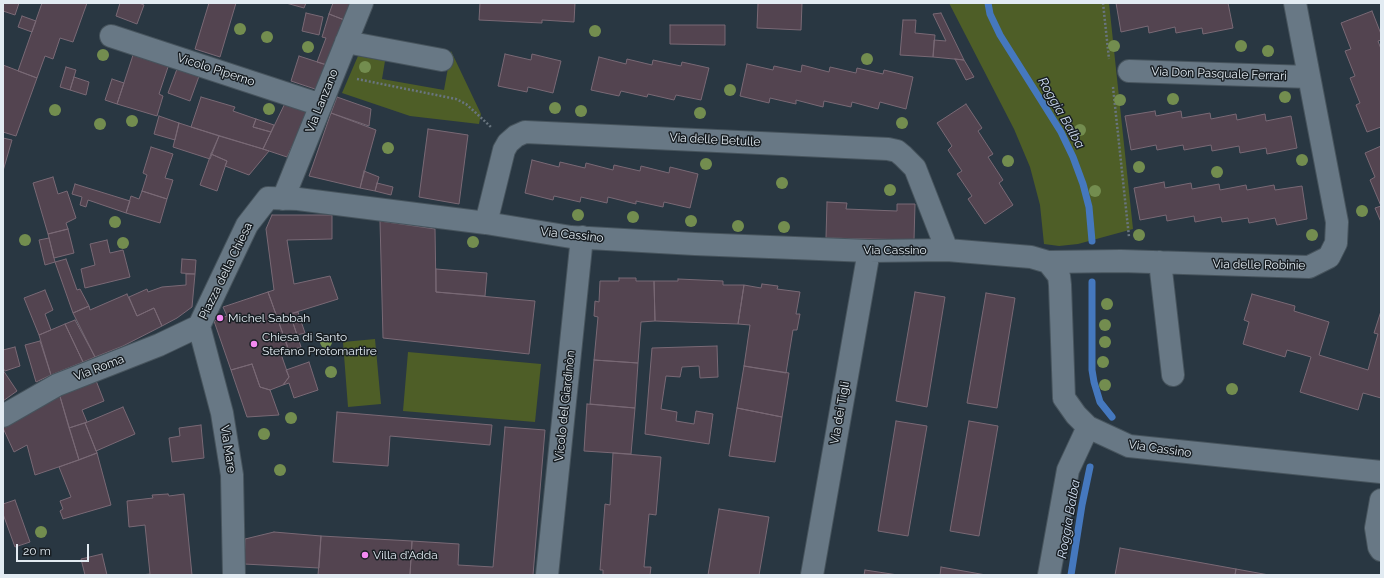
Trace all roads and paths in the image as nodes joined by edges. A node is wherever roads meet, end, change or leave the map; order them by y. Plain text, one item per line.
1 (362, 3) edge
2 (1103, 3) edge
3 (1295, 3) edge
4 (112, 36) dead end
5 (346, 42) junction
6 (442, 60) dead end
7 (1117, 71) junction
8 (332, 75) junction
9 (1309, 76) junction
10 (320, 105) junction
11 (508, 143) junction
12 (276, 199) junction
13 (486, 223) junction
14 (582, 237) junction
15 (947, 250) junction
16 (869, 251) junction
17 (1048, 262) junction
18 (1132, 262) junction
19 (1160, 262) junction
20 (199, 326) junction
21 (1173, 375) dead end
22 (3, 416) edge
23 (1088, 427) junction
24 (1381, 472) edge
25 (1381, 500) edge
26 (1381, 550) edge
27 (234, 575) edge
28 (547, 575) edge
29 (812, 575) edge
30 (1049, 575) edge

1 - 5 street, Via Lanzano
2 - 7 path
3 - 9 street, Via delle Robinie
4 - 10 street, Vicolo Piperno
5 - 6 street
5 - 8 street, Via Lanzano
7 - 9 street, Via Don Pasquale Ferrari
7 - 18 path
8 - 10 street, Via Lanzano
8 - 11 path
9 - 19 street, Via delle Robinie
10 - 12 street, Via Lanzano
11 - 13 street
11 - 15 street, Via delle Betulle
12 - 13 street, Via Cassino
12 - 20 street, Piazza della Chiesa
13 - 14 street, Via Cassino
14 - 16 street, Via Cassino
14 - 28 street, Vicolo del Giardinòn
15 - 16 street, Via Cassino
15 - 17 street, Via Cassino
16 - 29 street, Via dei Tigli
17 - 18 street, Via delle Robinie
17 - 23 street, Via Cassino
18 - 19 street, Via delle Robinie
19 - 21 street
20 - 22 street, Via Roma
20 - 27 street, Via Mare
23 - 24 street, Via Cassino
23 - 30 street
25 - 26 street

